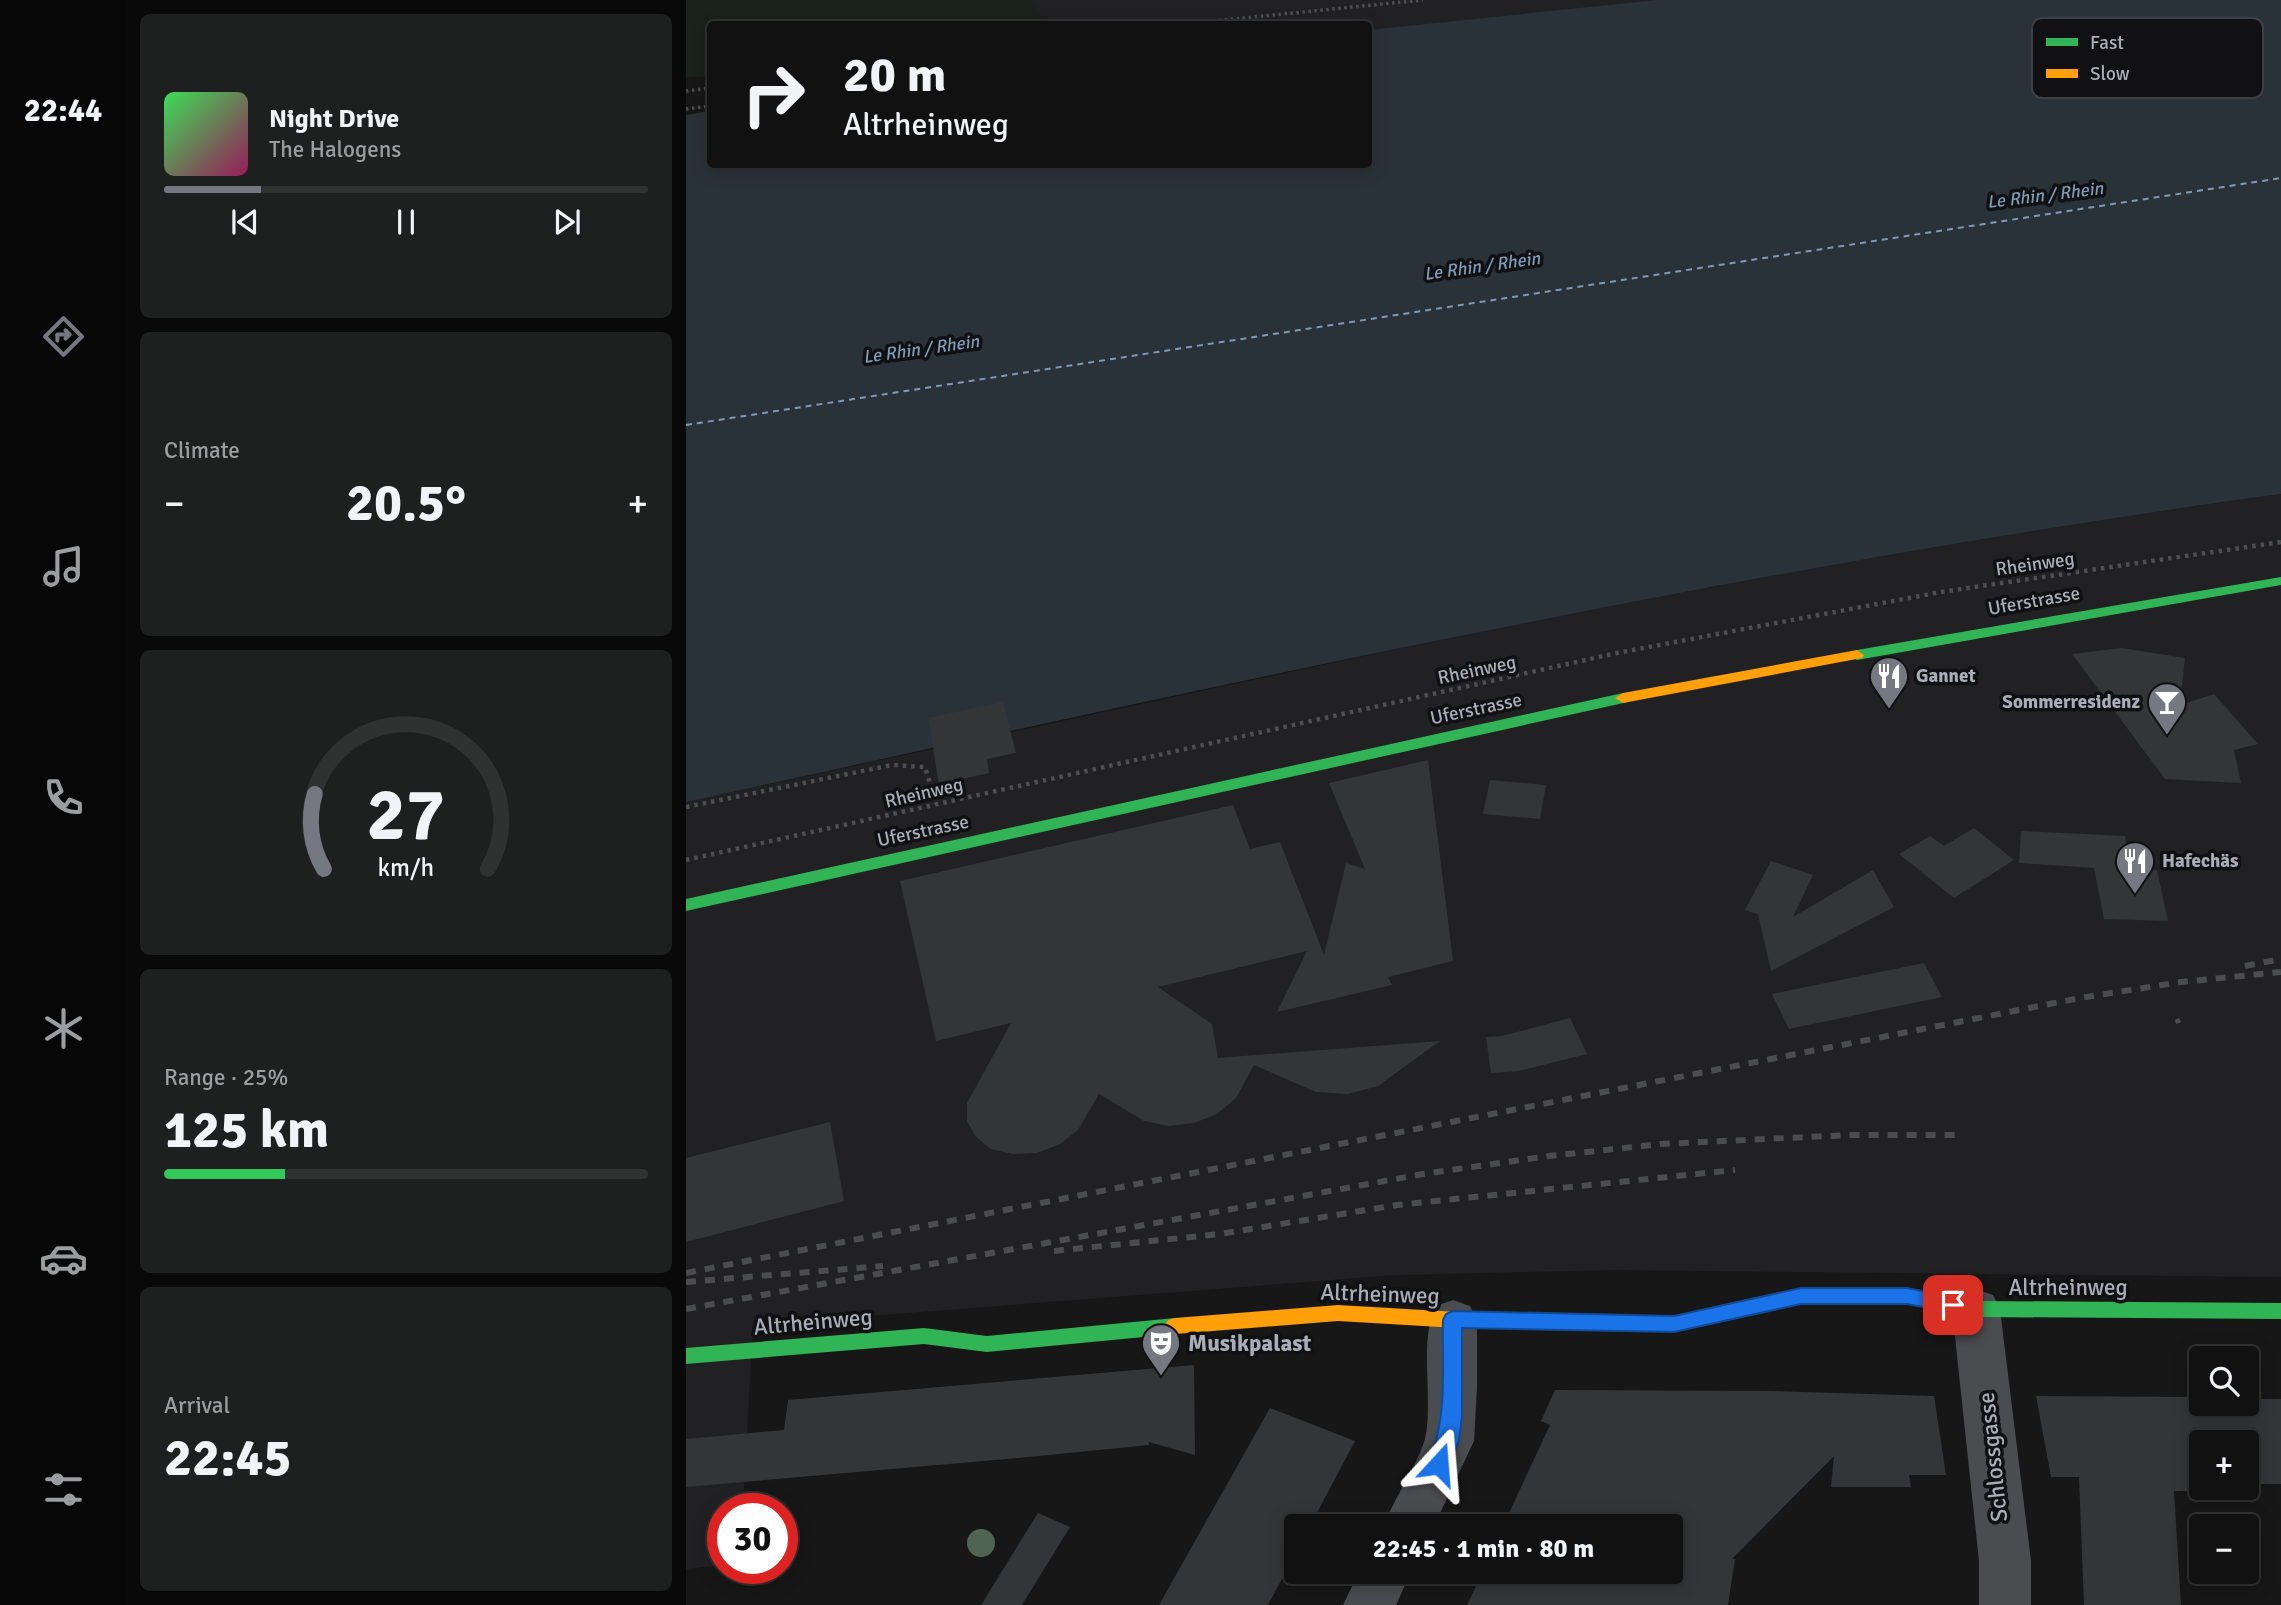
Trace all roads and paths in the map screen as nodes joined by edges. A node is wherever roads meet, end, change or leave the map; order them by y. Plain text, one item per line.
1 (1423, 0) edge
2 (1213, 21) edge
3 (707, 88) edge
4 (686, 91) edge
5 (707, 106) edge
6 (686, 109) edge
7 (2281, 542) edge
8 (2281, 581) edge
9 (936, 804) junction
10 (686, 807) edge
11 (686, 860) edge
12 (686, 905) edge
13 (1976, 1309) junction
14 (2281, 1311) edge
15 (1453, 1320) junction
16 (686, 1356) edge
17 (1414, 1514) edge
18 (1379, 1584) edge
19 (1369, 1605) edge
20 (2005, 1605) edge

1 - 2 path
3 - 4 path
5 - 6 path
7 - 9 path, Rheinweg
8 - 12 street, Uferstrasse
9 - 10 path
9 - 11 path, Rheinweg
13 - 14 street, Altrheinweg
13 - 15 street, Altrheinweg
13 - 20 street, Schlossgasse
15 - 16 street, Altrheinweg
15 - 17 street
18 - 19 street

